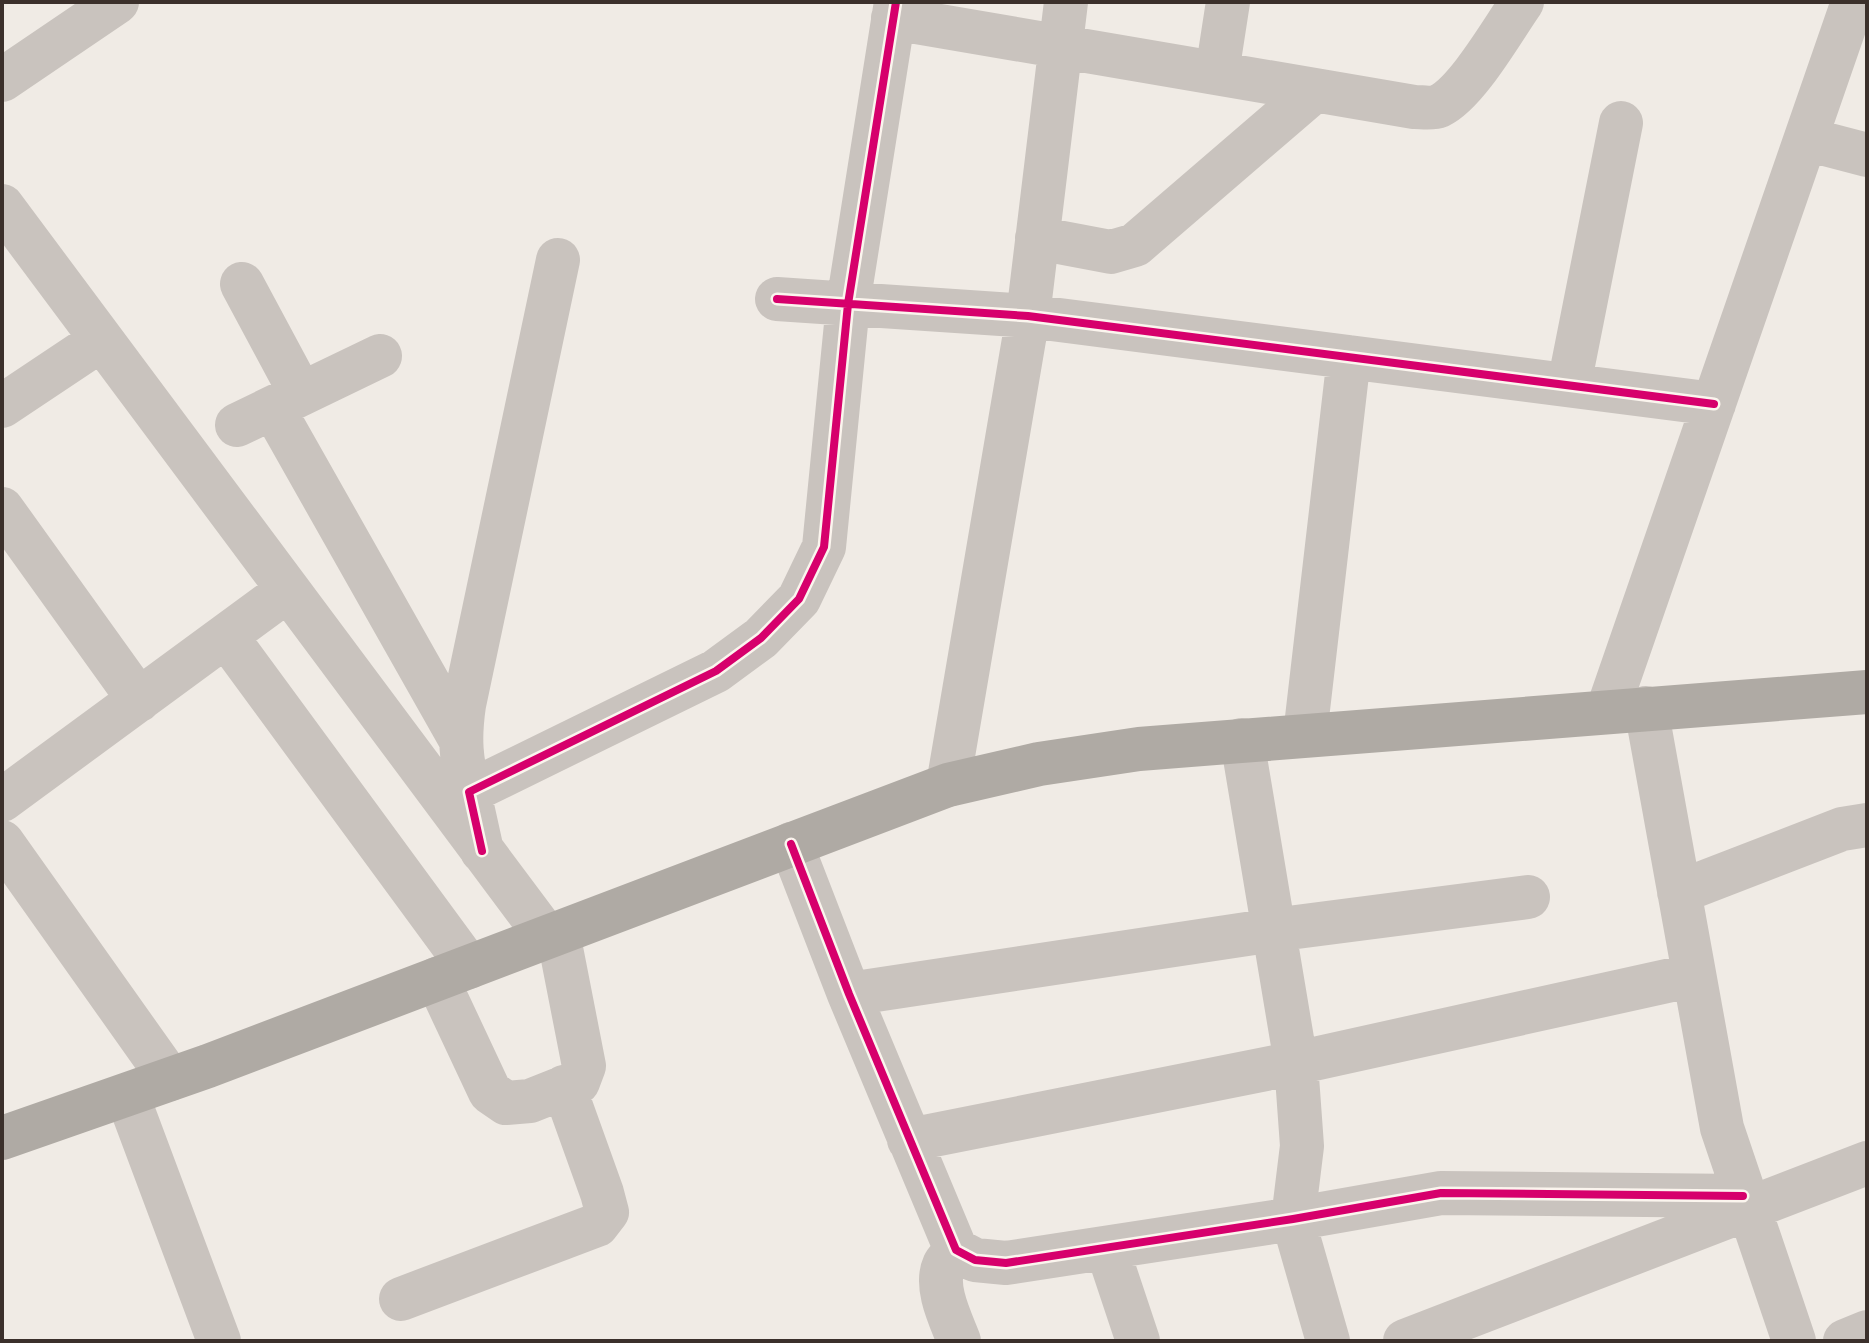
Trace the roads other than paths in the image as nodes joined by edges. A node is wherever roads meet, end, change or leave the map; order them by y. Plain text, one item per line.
1 (1066, 2) edge
2 (1228, 2) edge
3 (1522, 2) edge
4 (1853, 2) edge
5 (104, 6) edge
6 (895, 10) edge
7 (1059, 47) junction
8 (1217, 73) junction
9 (2, 80) edge
10 (1315, 90) junction
11 (1621, 123) dead end
12 (1806, 139) junction
13 (1867, 155) edge
14 (2, 206) edge
15 (1037, 238) junction
16 (558, 260) dead end
17 (242, 284) dead end
18 (777, 299) dead end
19 (848, 304) junction
20 (1028, 316) junction
21 (101, 340) junction
22 (380, 356) dead end
23 (1349, 357) junction
24 (1569, 385) junction
25 (1714, 404) junction
26 (2, 406) edge
27 (270, 409) junction
28 (2, 509) edge
29 (288, 590) junction
30 (226, 636) junction
31 (1867, 692) edge
32 (139, 700) junction
33 (1627, 710) junction
34 (1305, 735) junction
35 (459, 737) junction
36 (1242, 740) junction
37 (948, 785) junction
38 (469, 792) junction
39 (2, 800) edge
40 (1867, 825) edge
41 (2, 842) edge
42 (791, 844) junction
43 (482, 851) junction
44 (1679, 892) junction
45 (1528, 897) dead end
46 (1273, 930) junction
47 (552, 935) junction
48 (453, 973) junction
49 (1694, 975) junction
50 (849, 994) junction
51 (1296, 1063) junction
52 (170, 1079) junction
53 (564, 1087) junction
54 (127, 1095) junction
55 (2, 1138) edge
56 (909, 1140) junction
57 (1867, 1163) edge
58 (1746, 1202) junction
59 (1293, 1219) junction
60 (1107, 1248) junction
61 (956, 1250) junction
62 (401, 1299) dead end
63 (1867, 1332) edge
64 (219, 1341) edge
65 (959, 1341) edge
66 (1138, 1341) edge
67 (1328, 1341) edge
68 (1405, 1341) edge
69 (1794, 1341) edge
70 (1845, 1341) edge

1 - 7 street
2 - 8 street
3 - 10 street
4 - 12 street
5 - 9 street
6 - 7 street
6 - 19 street
7 - 8 street
7 - 15 street
8 - 10 street
10 - 15 street
11 - 24 street
12 - 13 street
12 - 25 street
14 - 21 street
15 - 20 street
16 - 35 street
17 - 27 street
18 - 19 street
19 - 20 street
19 - 38 street
20 - 23 street
20 - 37 street
21 - 26 street
21 - 29 street
22 - 27 street
23 - 24 street
23 - 34 street
24 - 25 street
25 - 33 street
27 - 35 street
28 - 32 street
29 - 30 street
29 - 43 street
30 - 32 street
30 - 48 street
31 - 33 highway
32 - 39 street
33 - 34 highway
33 - 44 street
34 - 36 highway
35 - 38 street
36 - 37 highway
36 - 46 street
37 - 42 highway
38 - 43 street
40 - 44 street
41 - 52 street
42 - 47 highway
42 - 50 street
43 - 47 street
44 - 49 street
45 - 46 street
46 - 50 street
46 - 51 street
47 - 48 highway
47 - 53 street
48 - 52 highway
48 - 53 street
49 - 51 street
49 - 58 street
50 - 56 street
51 - 56 street
51 - 59 street
52 - 54 highway
53 - 62 street
54 - 55 highway
54 - 64 street
56 - 61 street
57 - 58 street
58 - 59 street
58 - 68 street
58 - 69 street
59 - 60 street
59 - 67 street
60 - 61 street
60 - 66 street
61 - 65 street
63 - 70 street

